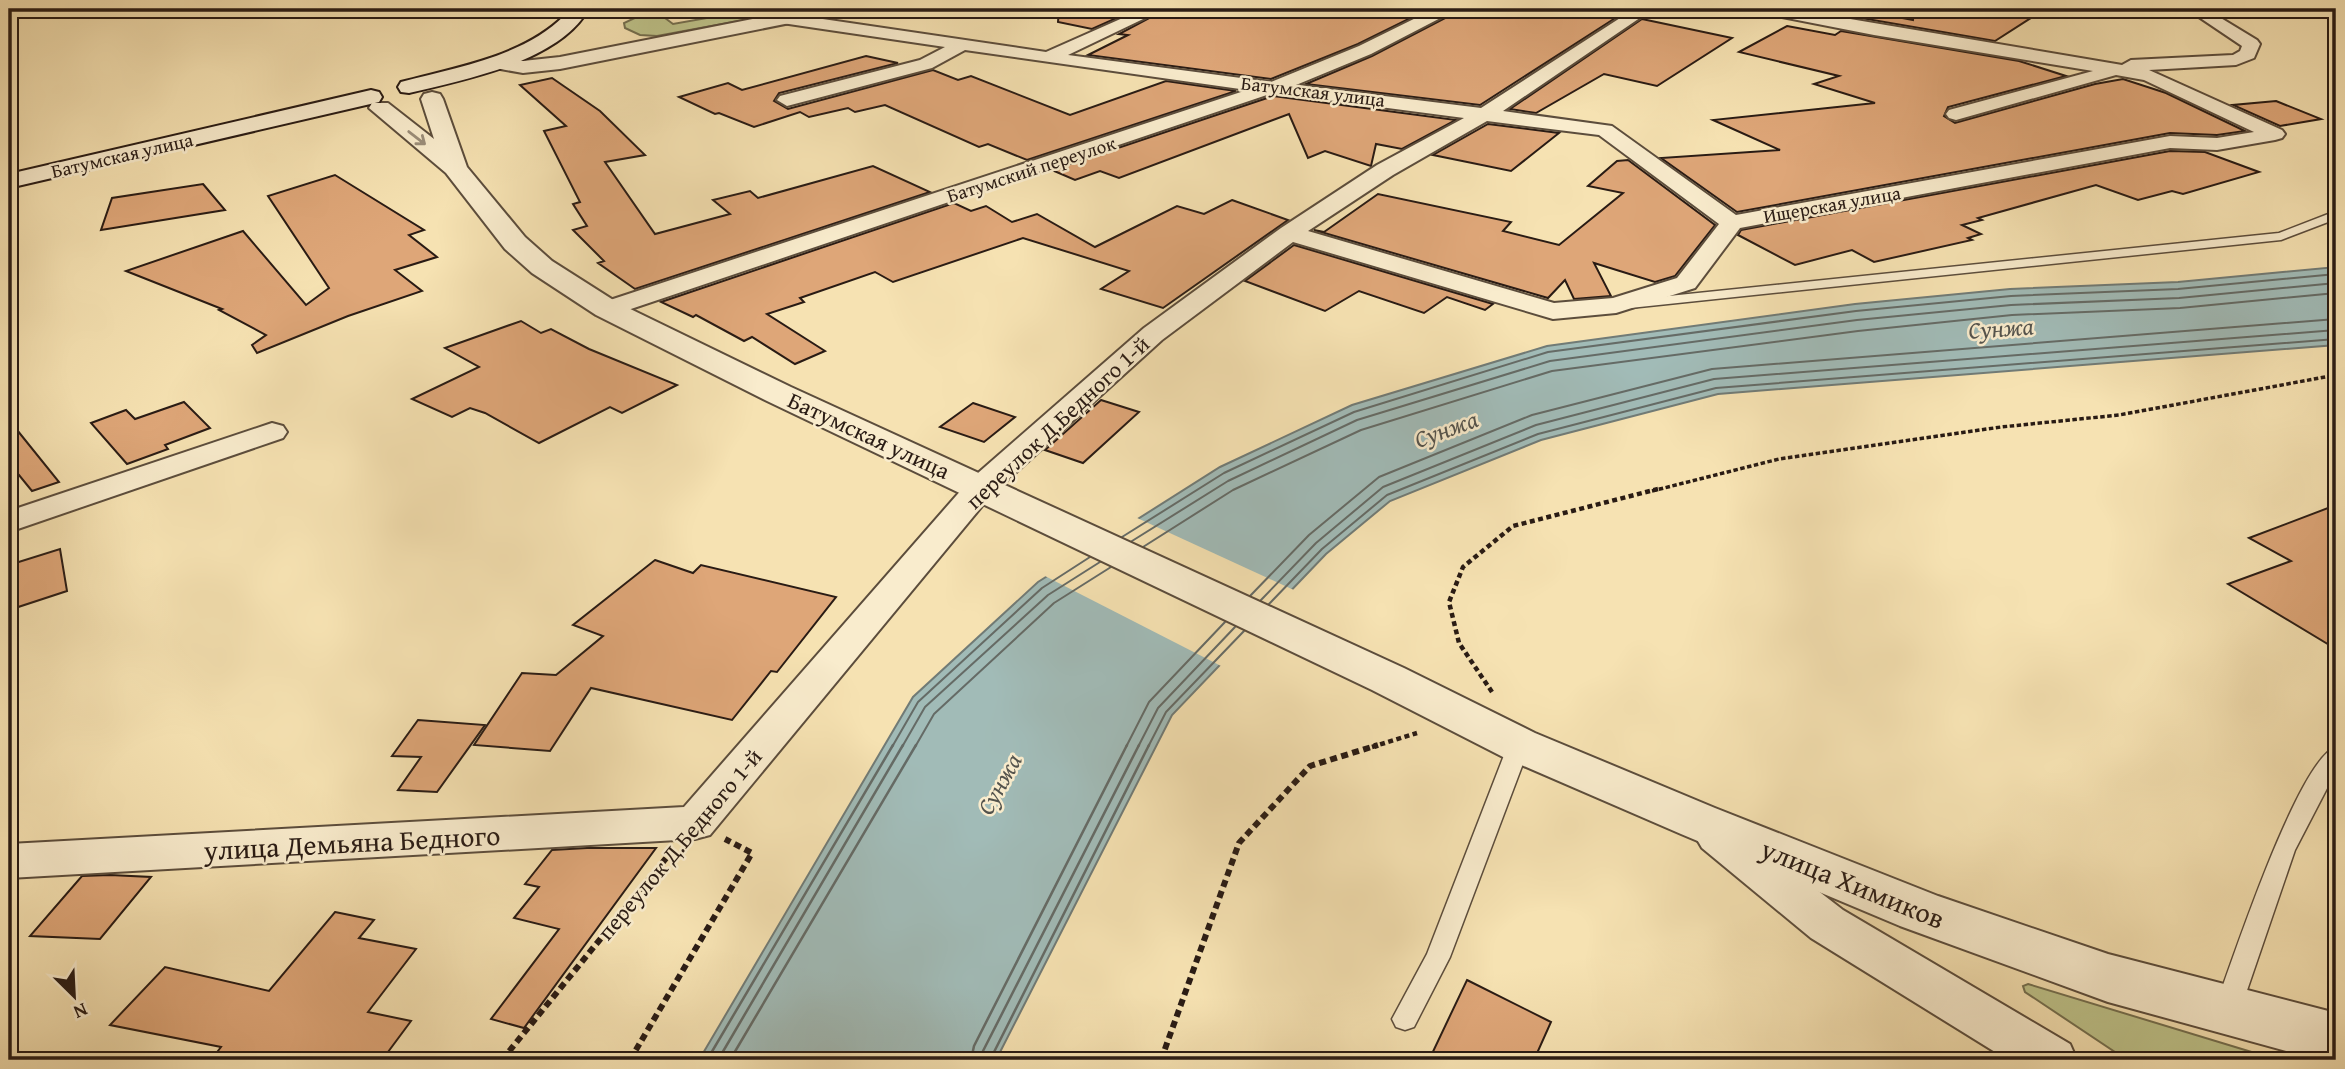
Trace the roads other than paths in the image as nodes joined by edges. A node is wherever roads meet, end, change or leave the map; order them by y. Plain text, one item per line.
1 (574, 9) edge
2 (830, 9) edge
3 (1156, 9) edge
4 (1446, 9) edge
5 (1645, 9) edge
6 (1767, 9) edge
7 (2195, 9) edge
8 (782, 18) junction
9 (962, 45) junction
10 (1051, 56) junction
11 (496, 63) junction
12 (2112, 68) junction
13 (1277, 86) junction
14 (409, 87) junction
15 (435, 97) junction
16 (787, 100) dead end
17 (375, 104) junction
18 (1487, 113) junction
19 (1956, 114) dead end
20 (455, 167) junction
21 (9, 181) edge
22 (2336, 215) edge
23 (1732, 223) junction
24 (1289, 233) junction
25 (1616, 305) junction
26 (607, 309) junction
27 (272, 432) dead end
28 (981, 487) junction
29 (9, 522) edge
30 (1388, 679) joint
31 (1519, 745) junction
32 (2336, 755) edge
33 (2329, 782) edge
34 (1698, 821) junction
35 (695, 823) joint
36 (9, 861) edge
37 (2228, 1009) junction
38 (1405, 1019) dead end
39 (2336, 1039) edge
40 (2052, 1060) edge

1 - 11 street
2 - 8 street, Батумская улица
3 - 10 street
4 - 13 street, Батумский переулок
5 - 18 street, переулок Д.Бедного 1-й
6 - 12 street
7 - 12 street
8 - 9 street, Батумская улица
8 - 11 street, Батумская улица
9 - 10 street, Батумская улица
9 - 16 street
10 - 13 street, Батумская улица
11 - 14 street
11 - 15 street
12 - 19 street
12 - 23 street, Ищерская улица
13 - 18 street, Батумская улица
13 - 26 street, Батумский переулок
14 - 15 street
14 - 17 street
15 - 17 street
15 - 20 street, Батумская улица
17 -> 20 street
17 - 21 street, Батумская улица
18 - 23 street, Батумская улица
18 - 24 street, переулок Д.Бедного 1-й
20 - 26 street, Батумская улица
22 - 25 lane
23 - 25 street, Ищерская улица
24 - 25 street, Ищерская улица
24 - 28 street, переулок Д.Бедного 1-й
26 - 28 street, Батумская улица
27 - 29 street
28 - 30 street, Батумская улица
28 - 35 street, переулок Д.Бедного 1-й
30 - 31 street, улица Химиков
31 - 34 street, улица Химиков
31 - 38 lane
32 - 33 lane
33 - 37 lane
34 - 37 street, улица Химиков
34 - 40 street
35 - 36 street, улица Демьяна Бедного
37 - 39 street, улица Химиков

